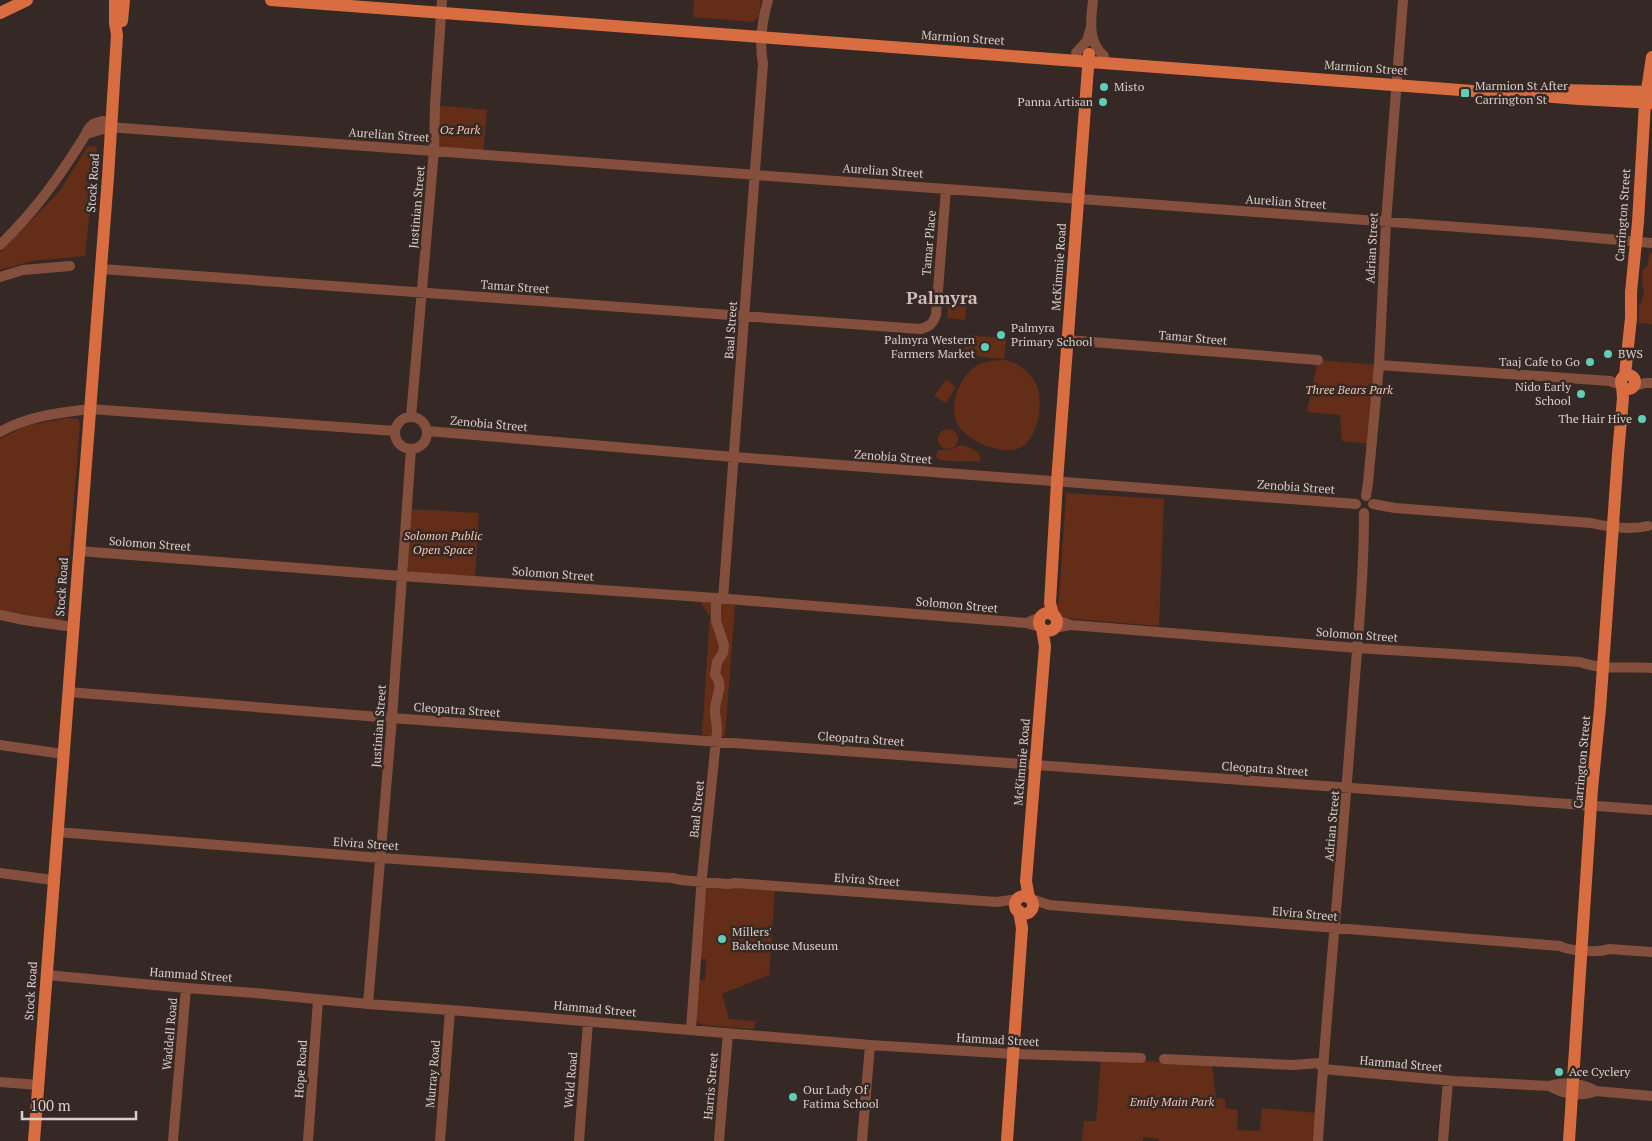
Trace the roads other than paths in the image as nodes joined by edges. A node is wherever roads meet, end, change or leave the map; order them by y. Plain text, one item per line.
1 (9, 0) edge
2 (27, 0) edge
3 (115, 0) edge
4 (124, 0) edge
5 (271, 0) edge
6 (351, 0) edge
7 (768, 0) edge
8 (1093, 0) edge
9 (1403, 0) edge
10 (0, 5) edge
11 (442, 6) edge
12 (0, 13) edge
13 (1091, 29) junction
14 (765, 33) junction
15 (117, 35) junction
16 (1085, 56) junction
17 (1104, 56) junction
18 (1652, 57) edge
19 (1397, 81) junction
20 (1649, 97) edge
21 (111, 127) junction
22 (1652, 129) edge
23 (434, 150) junction
24 (755, 175) junction
25 (946, 189) junction
26 (1078, 199) junction
27 (1386, 222) junction
28 (1643, 242) edge
29 (0, 245) edge
30 (70, 266) dead end
31 (101, 269) junction
32 (0, 276) edge
33 (421, 293) junction
34 (744, 316) junction
35 (928, 327) joint
36 (1067, 340) junction
37 (1318, 360) dead end
38 (1379, 365) junction
39 (1630, 382) edge
40 (90, 409) junction
41 (411, 417) junction
42 (427, 431) junction
43 (0, 432) edge
44 (395, 432) junction
45 (411, 449) junction
46 (734, 457) junction
47 (1057, 482) junction
48 (1366, 496) junction
49 (1356, 504) junction
50 (1373, 504) junction
51 (1364, 513) junction
52 (1616, 524) junction
53 (1650, 526) edge
54 (79, 551) junction
55 (402, 576) junction
56 (720, 598) junction
57 (0, 615) edge
58 (1048, 620) junction
59 (73, 627) junction
60 (1357, 648) junction
61 (1606, 664) junction
62 (1652, 668) edge
63 (68, 692) junction
64 (392, 718) junction
65 (717, 741) junction
66 (0, 745) edge
67 (63, 754) junction
68 (1036, 765) junction
69 (1347, 787) junction
70 (1594, 805) junction
71 (1652, 810) edge
72 (57, 832) junction
73 (381, 858) junction
74 (0, 873) edge
75 (53, 877) junction
76 (702, 879) junction
77 (1024, 904) junction
78 (1336, 929) junction
79 (1584, 948) junction
80 (1652, 952) edge
81 (46, 974) junction
82 (186, 988) junction
83 (318, 1000) junction
84 (368, 1004) junction
85 (450, 1010) junction
86 (588, 1022) junction
87 (691, 1029) junction
88 (728, 1033) junction
89 (870, 1045) junction
90 (1014, 1054) junction
91 (1141, 1058) dead end
92 (1164, 1059) dead end
93 (1323, 1069) junction
94 (1448, 1081) junction
95 (0, 1082) edge
96 (38, 1085) junction
97 (1575, 1089) junction
98 (1652, 1096) edge
99 (34, 1141) edge
100 (173, 1141) edge
101 (308, 1141) edge
102 (440, 1141) edge
103 (579, 1141) edge
104 (719, 1141) edge
105 (862, 1141) edge
106 (1007, 1141) edge
107 (1318, 1141) edge
108 (1443, 1141) edge
109 (1568, 1141) edge
110 (1574, 1141) edge

1 - 10 main road
2 - 12 main road
3 - 15 main road, Stock Road
4 - 15 main road, Stock Road
5 - 11 main road, Marmion Street
6 - 11 main road, Marmion Street
7 - 14 street, Baal Street
8 - 13 street
9 - 19 street, Adrian Street
11 - 14 main road, Marmion Street
11 - 23 street, Justinian Street
13 - 16 street
13 - 17 street
14 - 16 main road, Marmion Street
14 - 24 street, Baal Street
15 - 21 main road, Stock Road
16 - 17 main road, Marmion Street
16 - 19 main road, Marmion Street
16 - 26 main road, McKimmie Road
17 - 19 main road, Marmion Street
18 - 20 main road, Carrington Street
19 - 20 main road, Marmion Street
19 - 27 street, Adrian Street
20 - 28 main road, Carrington Street
21 - 23 street, Aurelian Street
21 - 29 street, Aurelian Street
21 - 31 main road, Stock Road
22 - 28 main road, Carrington Street
23 - 24 street, Aurelian Street
23 - 33 street, Justinian Street
24 - 25 street, Aurelian Street
24 - 34 street, Baal Street
25 - 26 street, Aurelian Street
25 - 35 street, Tamar Place
26 - 27 street, Aurelian Street
26 - 36 main road, McKimmie Road
27 - 28 street, Aurelian Street
27 - 38 street, Adrian Street
28 - 39 main road, Carrington Street
30 - 32 street
31 - 33 street, Tamar Street
31 - 40 main road, Stock Road
33 - 34 street, Tamar Street
33 - 41 street, Justinian Street
34 - 35 street, Tamar Street
34 - 46 street, Baal Street
36 - 37 street, Tamar Street
36 - 47 main road, McKimmie Road
38 - 39 street
38 - 48 street, Adrian Street
39 - 52 main road, Carrington Street
40 - 43 street
40 - 44 street
40 - 54 main road, Stock Road
41 - 42 street
41 - 44 street
42 - 45 street
42 - 46 street, Zenobia Street
44 - 45 street
45 - 55 street, Justinian Street
46 - 47 street, Zenobia Street
46 - 56 street, Baal Street
47 - 49 street, Zenobia Street
47 - 58 main road, McKimmie Road
48 - 49 street
48 - 50 street
49 - 51 street
50 - 51 street
50 - 52 street
51 - 60 street, Adrian Street
52 - 53 street
52 - 61 main road, Carrington Street
54 - 55 street, Solomon Street
54 - 59 main road, Stock Road
55 - 56 street, Solomon Street
55 - 64 street, Justinian Street
56 - 58 street, Solomon Street
56 - 65 street, Baal Street
57 - 59 street
58 - 60 street, Solomon Street
58 - 68 main road, McKimmie Road
59 - 63 main road, Stock Road
60 - 61 street, Solomon Street
60 - 69 street, Adrian Street
61 - 62 street, Solomon Street
61 - 70 main road, Carrington Street
63 - 64 street, Cleopatra Street
63 - 67 main road, Stock Road
64 - 65 street, Cleopatra Street
64 - 73 street, Justinian Street
65 - 68 street, Cleopatra Street
65 - 76 street, Baal Street
66 - 67 street
67 - 72 main road, Stock Road
68 - 69 street, Cleopatra Street
68 - 77 main road, McKimmie Road
69 - 70 street, Cleopatra Street
69 - 78 street, Adrian Street
70 - 71 street, Cleopatra Street
70 - 79 main road, Carrington Street
72 - 73 street, Elvira Street
72 - 75 main road, Stock Road
73 - 76 street, Elvira Street
73 - 84 street, Justinian Street
74 - 75 street
75 - 81 main road, Stock Road
76 - 77 street, Elvira Street
76 - 87 street, Baal Street
77 - 78 street, Elvira Street
77 - 90 main road
78 - 79 street, Elvira Street
78 - 93 street, Adrian Street
79 - 80 street, Elvira Street
79 - 97 main road, Carrington Street
81 - 82 street, Hammad Street
81 - 96 main road, Stock Road
82 - 83 street, Hammad Street
82 - 100 street, Waddell Road
83 - 84 street, Hammad Street
83 - 101 street, Hope Road
84 - 85 street, Hammad Street
85 - 86 street, Hammad Street
85 - 102 street, Murray Road
86 - 87 street, Hammad Street
86 - 103 street, Weld Road
87 - 88 street, Hammad Street
88 - 89 street, Hammad Street
88 - 104 street, Harris Street
89 - 90 street, Hammad Street
89 - 105 street
90 - 91 street, Hammad Street
90 - 106 main road
92 - 93 street, Hammad Street
93 - 94 street, Hammad Street
93 - 107 street, Adrian Street
94 - 97 street, Hammad Street
94 - 108 street
95 - 96 street
96 - 99 main road, Stock Road
97 - 98 street, Hammad Street
97 - 109 main road, Carrington Street
97 - 110 main road, Carrington Street

